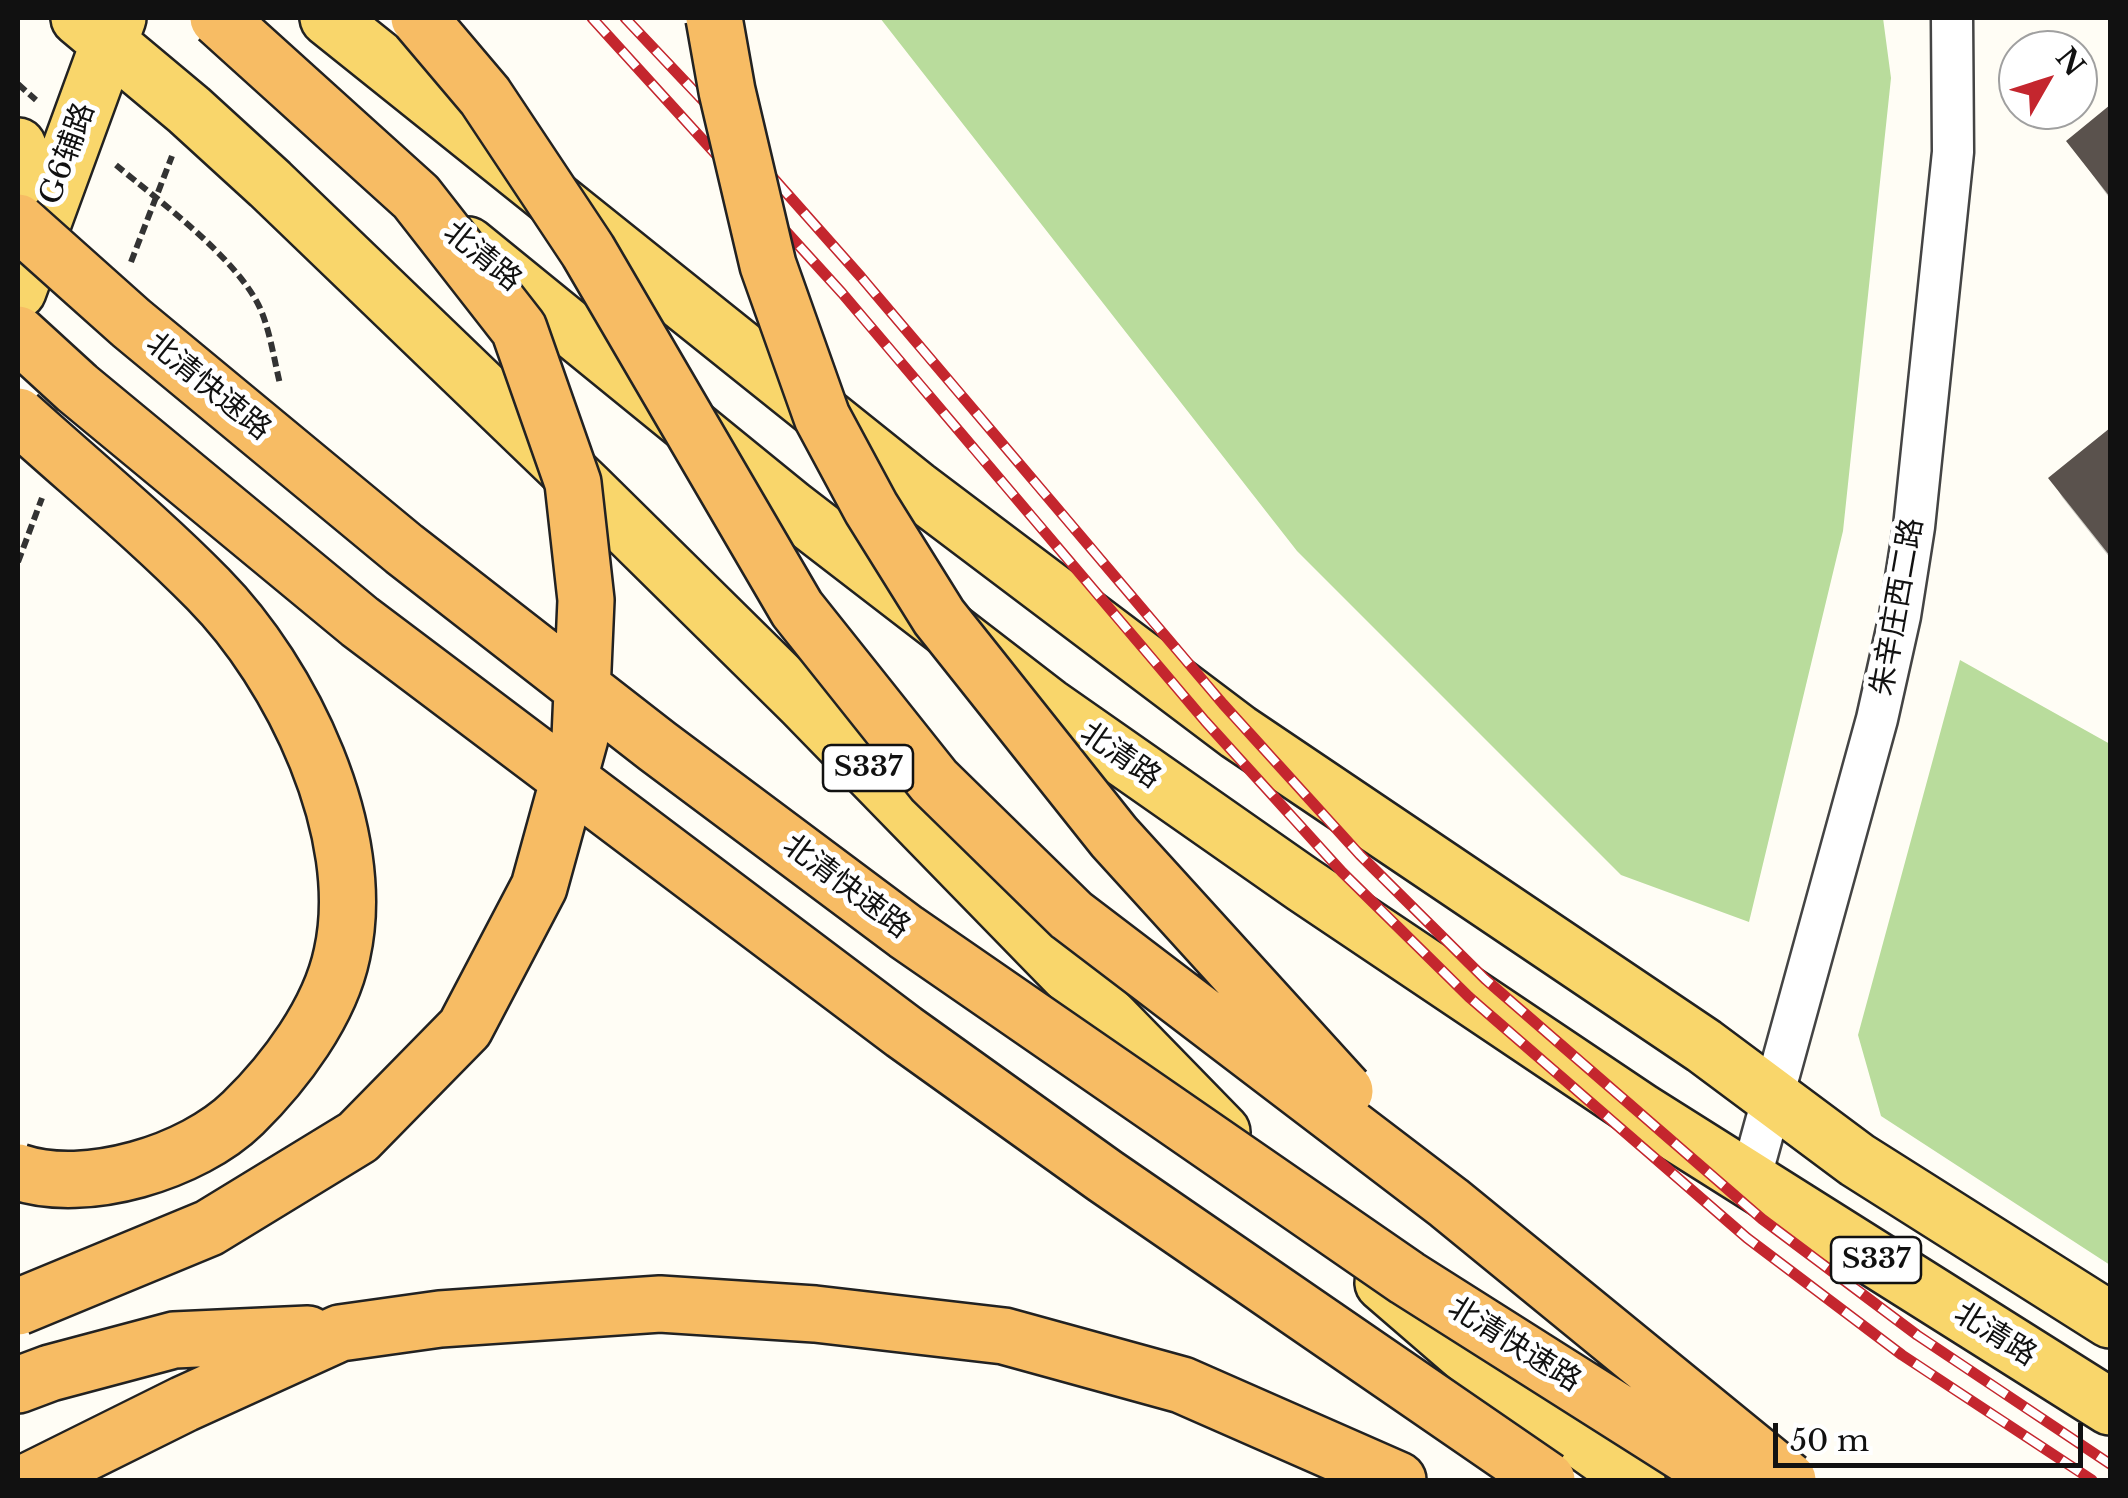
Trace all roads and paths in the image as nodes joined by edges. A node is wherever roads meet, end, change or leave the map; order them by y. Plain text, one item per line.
1 (192, 18) edge
2 (218, 18) edge
3 (328, 18) edge
4 (419, 18) edge
5 (714, 18) edge
6 (1952, 18) edge
7 (102, 26) edge
8 (18, 84) edge
9 (76, 132) junction
10 (18, 146) edge
11 (22, 256) edge
12 (230, 266) dead end
13 (18, 334) edge
14 (18, 416) edge
15 (1761, 1141) junction
16 (18, 1172) edge
17 (1449, 1203) junction
18 (18, 1307) edge
19 (2110, 1320) edge
20 (340, 1333) junction
21 (18, 1386) edge
22 (2110, 1407) edge
23 (31, 1480) edge
24 (1398, 1480) edge
25 (1547, 1480) edge
26 (1637, 1480) edge
27 (1726, 1480) edge
28 (1788, 1480) edge

1 - 15 main road, 北清路 / S337
2 - 18 highway, bridge
3 - 15 main road, 北清路
4 - 17 highway, bridge
5 - 17 highway, bridge
6 - 15 street, 朱辛庄西二路
7 - 9 main road, G6辅路
7 - 26 main road, S337
8 - 9 path
9 - 11 main road, G6辅路
9 - 12 path
10 - 11 main road
11 - 27 highway, 北清快速路, bridge
13 - 25 highway, bridge
14 - 16 highway, bridge
15 - 19 main road
15 - 22 main road, 北清路 / S337
17 - 28 highway, bridge
20 - 21 highway
20 - 23 highway
20 - 24 highway

